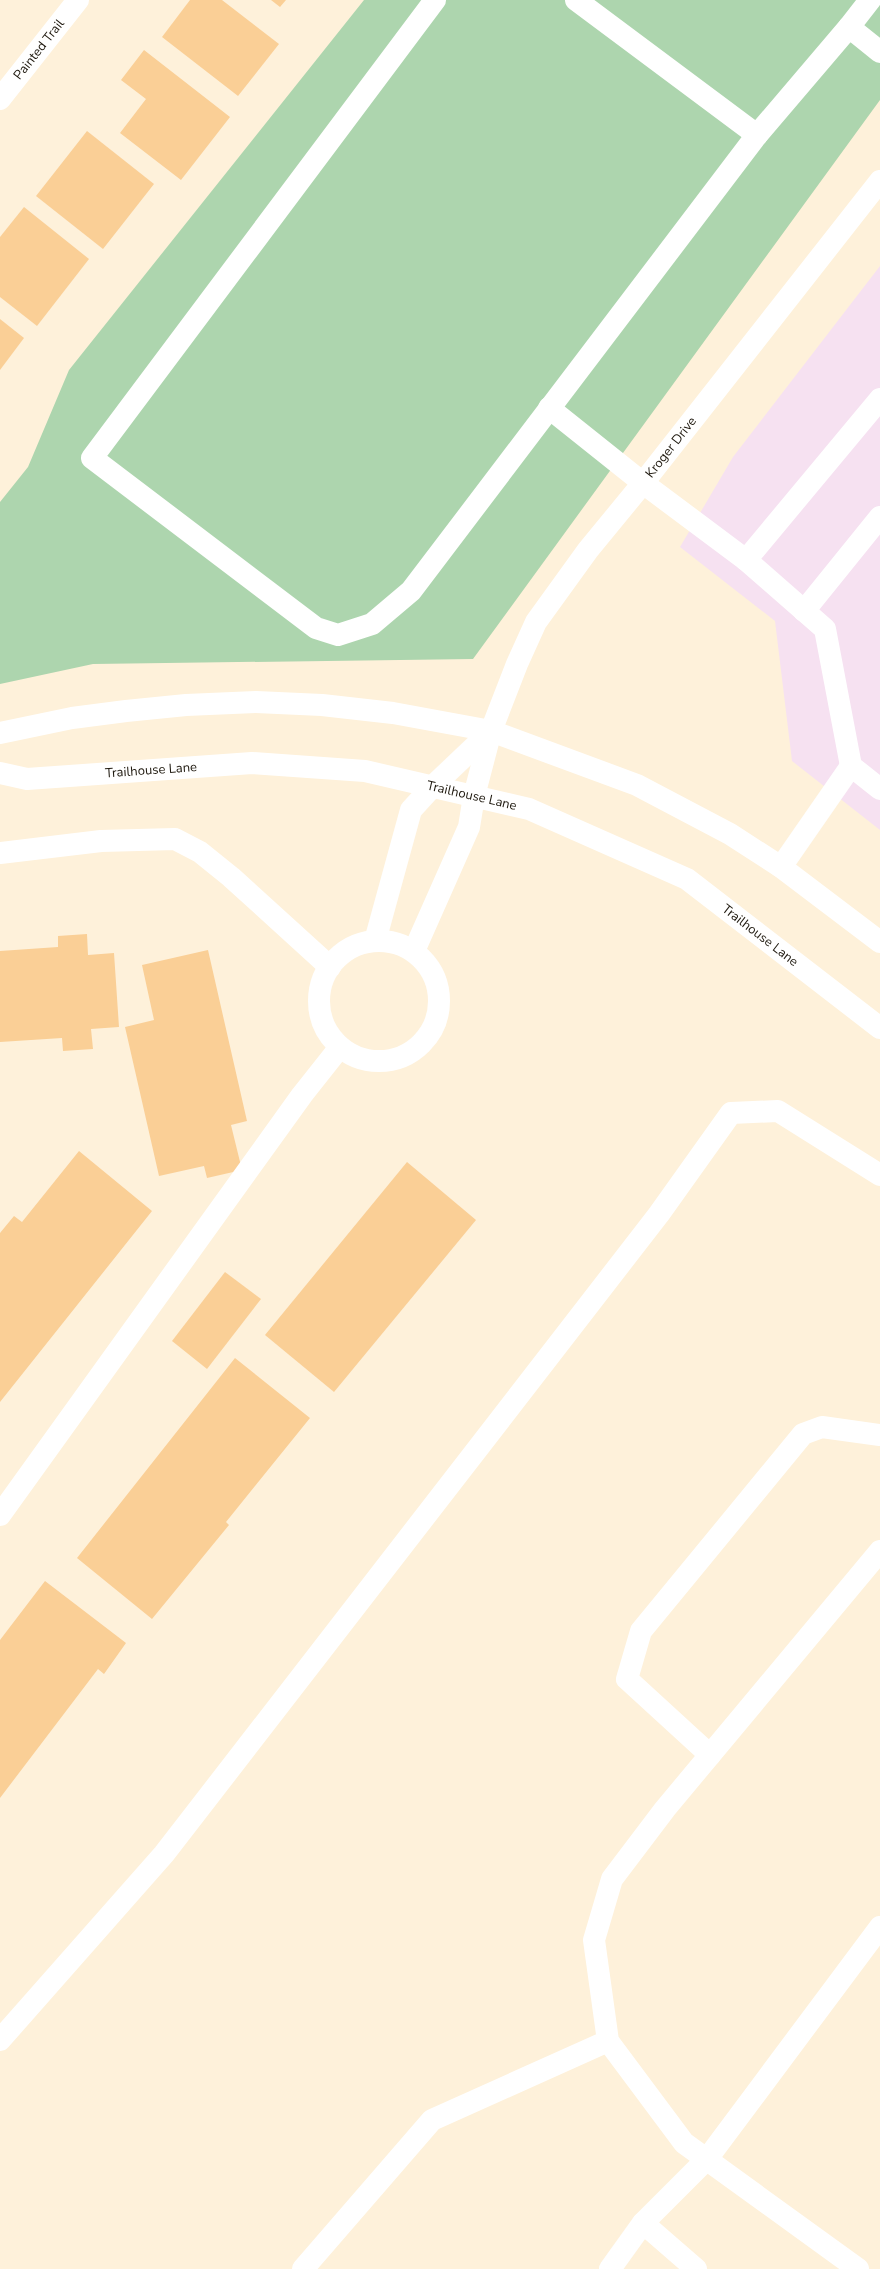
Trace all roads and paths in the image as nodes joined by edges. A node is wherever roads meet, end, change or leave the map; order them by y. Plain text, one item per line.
1 (78, 0) edge
2 (435, 0) edge
3 (576, 0) edge
4 (870, 0) edge
5 (849, 27) junction
6 (880, 52) edge
7 (0, 99) edge
8 (757, 135) junction
9 (880, 181) edge
10 (880, 401) edge
11 (549, 408) junction
12 (643, 483) junction
13 (880, 517) edge
14 (746, 560) junction
15 (804, 611) junction
16 (492, 731) junction
17 (0, 733) edge
18 (851, 766) junction
19 (0, 773) edge
20 (432, 787) junction
21 (880, 789) edge
22 (474, 796) junction
23 (0, 853) edge
24 (781, 867) junction
25 (375, 941) junction
26 (880, 942) edge
27 (414, 951) junction
28 (330, 967) junction
29 (880, 1028) edge
30 (340, 1047) junction
31 (880, 1175) edge
32 (880, 1435) edge
33 (0, 1515) edge
34 (880, 1551) edge
35 (710, 1755) junction
36 (880, 1927) edge
37 (0, 2040) edge
38 (608, 2041) junction
39 (707, 2159) junction
40 (644, 2223) junction
41 (303, 2269) edge
42 (610, 2269) edge
43 (696, 2269) edge
44 (858, 2269) edge

1 - 7 street, Painted Trail
2 - 11 street
3 - 8 street
4 - 5 street
5 - 6 street
5 - 8 street
8 - 11 street
9 - 12 street, Kroger Drive
10 - 14 street
11 - 12 street
12 - 14 street
12 - 16 street, Kroger Drive
13 - 15 street
14 - 15 street
15 - 18 street
16 - 17 street
16 - 20 street
16 - 22 street, Kroger Drive
16 - 24 street
18 - 21 street
18 - 24 street
19 - 20 street, Trailhouse Lane
20 - 22 street, Trailhouse Lane
20 - 25 street
22 - 27 street, Kroger Drive
22 - 29 street, Trailhouse Lane
23 - 28 street
24 - 26 street
25 - 27 street
25 - 28 street
27 - 30 street
28 - 30 street
30 - 33 street
31 - 37 street
32 - 35 street
34 - 35 street
35 - 38 street
36 - 39 street
38 - 39 street
38 - 41 street
39 - 40 street
39 - 44 street
40 - 42 street
40 - 43 street

